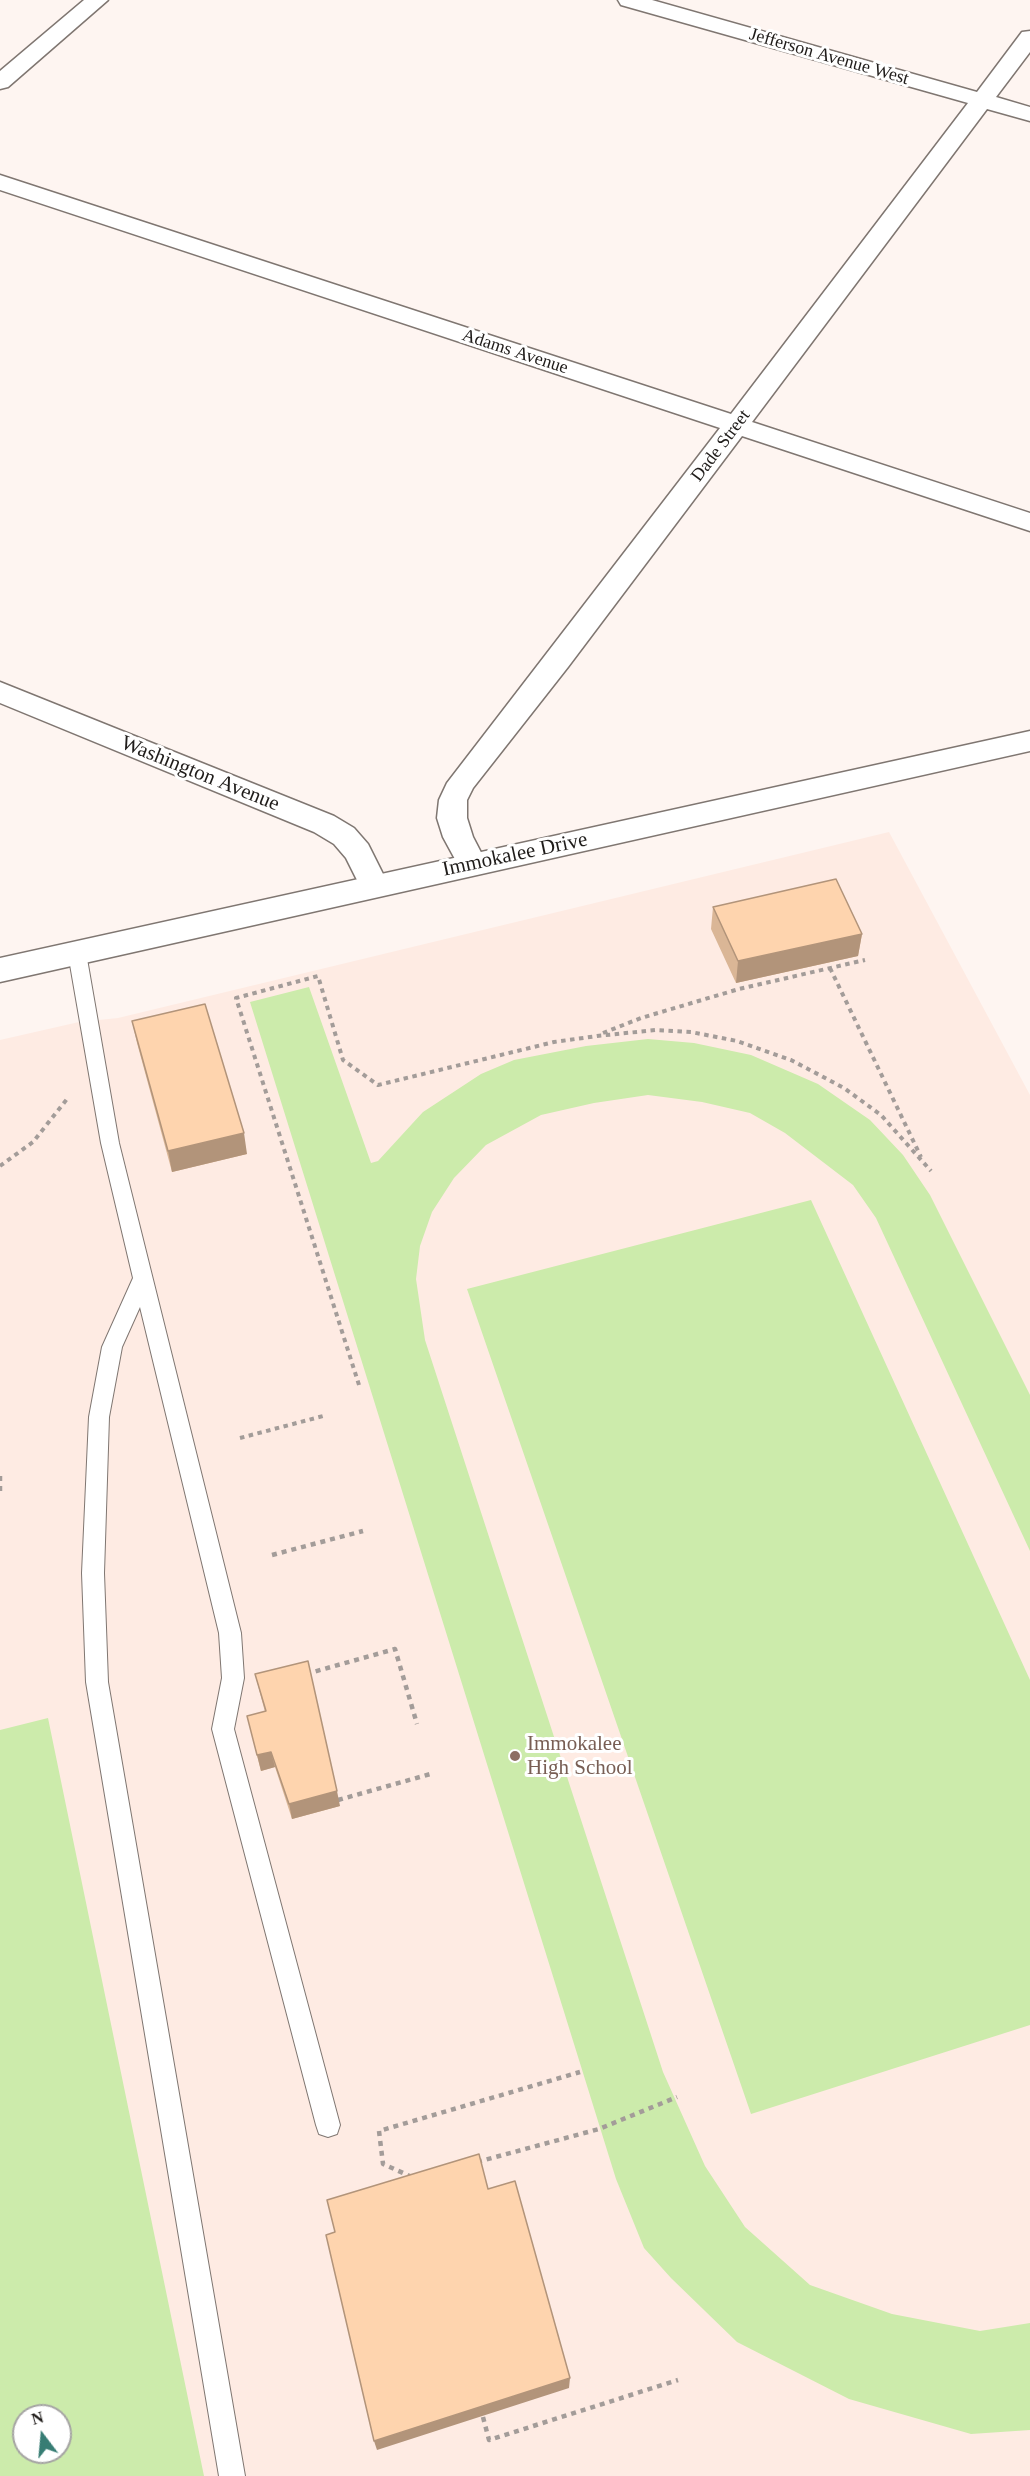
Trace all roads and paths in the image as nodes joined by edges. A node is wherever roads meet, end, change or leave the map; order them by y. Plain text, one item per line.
1 (97, 0) edge
2 (629, 0) edge
3 (1030, 37) edge
4 (0, 82) edge
5 (982, 100) junction
6 (1030, 114) edge
7 (0, 182) edge
8 (736, 426) junction
9 (1030, 522) edge
10 (0, 692) edge
11 (1030, 741) edge
12 (472, 864) junction
13 (374, 886) junction
14 (77, 952) junction
15 (865, 960) dead end
16 (830, 968) junction
17 (0, 970) edge
18 (597, 1035) junction
19 (97, 1061) junction
20 (924, 1162) junction
21 (0, 1166) edge
22 (931, 1171) dead end
23 (143, 1278) junction
24 (359, 1385) dead end
25 (327, 1415) dead end
26 (240, 1438) dead end
27 (0, 1476) edge
28 (0, 1492) edge
29 (363, 1531) dead end
30 (272, 1555) dead end
31 (299, 1676) edge
32 (417, 1724) dead end
33 (434, 1773) dead end
34 (338, 1800) edge
35 (580, 2072) dead end
36 (677, 2097) dead end
37 (328, 2125) dead end
38 (473, 2163) edge
39 (416, 2179) edge
40 (678, 2380) dead end
41 (483, 2417) edge
42 (232, 2476) edge

1 - 4 street
2 - 5 street, Jefferson Avenue West
3 - 5 street, Dade Street
5 - 6 street, Jefferson Avenue West
5 - 8 street, Dade Street
7 - 8 street, Adams Avenue
8 - 9 street, Adams Avenue
8 - 12 street, Dade Street
10 - 13 street, Washington Avenue
11 - 12 street, Immokalee Drive
12 - 13 street, Immokalee Drive
13 - 14 street, Immokalee Drive
14 - 17 street, Immokalee Drive
14 - 19 lane
15 - 16 path
16 - 18 path
16 - 20 path
18 - 20 path
18 - 24 path
19 - 21 path
19 - 23 lane
20 - 22 path
23 - 37 lane
23 - 42 lane
25 - 26 path
27 - 28 path
29 - 30 path
31 - 32 path
33 - 34 path
35 - 39 path
36 - 38 path
40 - 41 path

